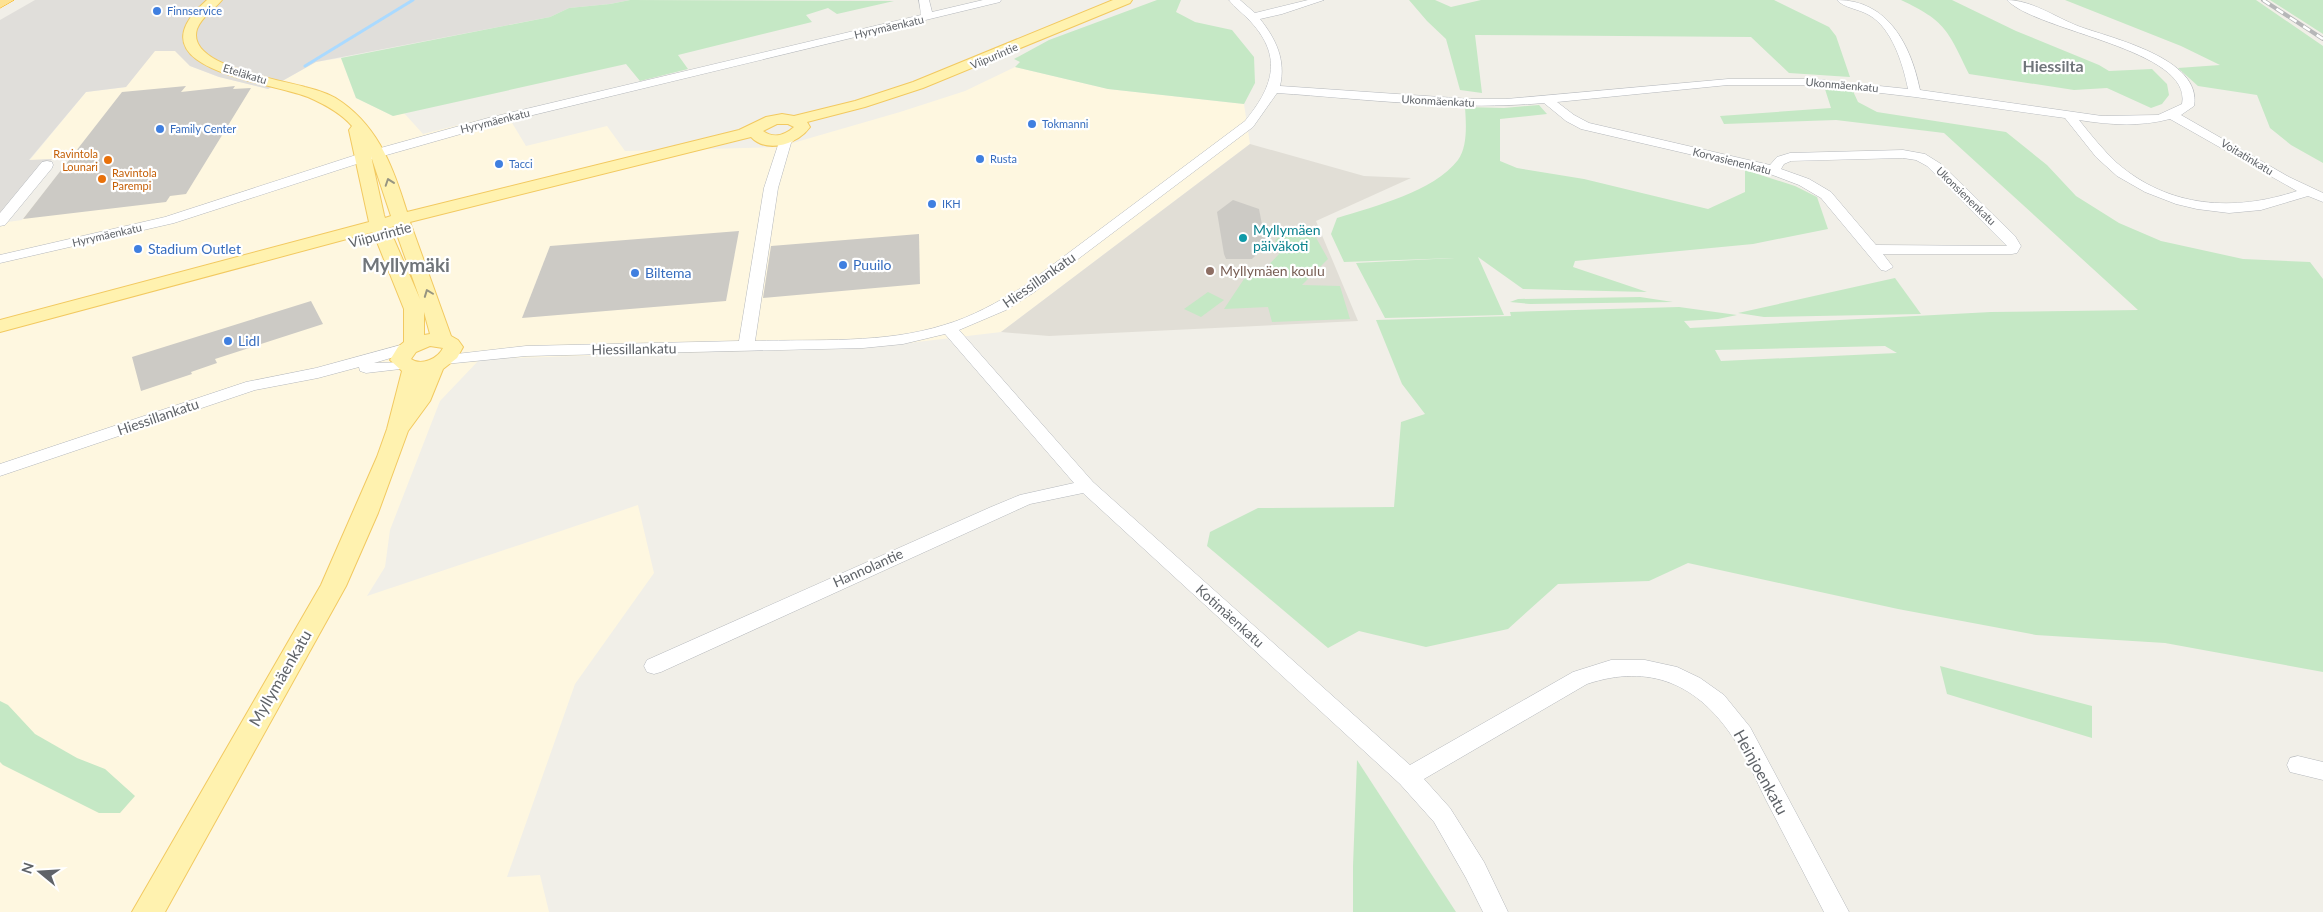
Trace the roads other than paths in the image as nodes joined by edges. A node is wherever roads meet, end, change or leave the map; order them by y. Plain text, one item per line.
1 (7, 0) edge
2 (215, 0) edge
3 (924, 0) edge
4 (996, 0) edge
5 (1125, 0) edge
6 (1234, 0) edge
7 (1319, 0) edge
8 (1842, 0) edge
9 (2012, 0) edge
10 (0, 4) edge
11 (1252, 17) junction
12 (926, 18) junction
13 (1273, 89) junction
14 (1915, 92) junction
15 (1549, 101) junction
16 (2172, 116) junction
17 (2070, 117) junction
18 (795, 129) junction
19 (760, 135) junction
20 (372, 155) junction
21 (47, 165) dead end
22 (1774, 171) junction
23 (772, 188) junction
24 (2308, 192) junction
25 (2323, 198) edge
26 (0, 222) edge
27 (402, 224) junction
28 (381, 229) junction
29 (1871, 250) junction
30 (0, 259) edge
31 (1886, 267) dead end
32 (0, 326) edge
33 (949, 329) junction
34 (0, 338) edge
35 (746, 346) junction
36 (443, 352) junction
37 (409, 357) junction
38 (396, 436) junction
39 (0, 470) edge
40 (1087, 486) junction
41 (654, 666) dead end
42 (2298, 765) dead end
43 (2323, 771) edge
44 (1408, 777) junction
45 (148, 912) edge
46 (1496, 912) edge
47 (1837, 912) edge

1 - 10 highway
2 - 20 main road, Eteläkatu
3 - 12 street
4 - 12 street, Hyrymäenkatu
5 - 18 main road, Viipurintie
6 - 11 street, Hiessillankatu
7 - 11 street
8 - 14 street
9 - 16 street
11 - 13 street, Hiessillankatu
12 - 20 street, Hyrymäenkatu
13 - 15 street, Ukonmäenkatu
13 - 33 street, Hiessillankatu
14 - 15 street, Ukonmäenkatu
14 - 17 street, Ukonmäenkatu
15 - 22 street, Korvasienenkatu
16 - 17 street, Ukonmäenkatu
16 - 24 street, Voitatinkatu
17 - 24 street
18 - 19 main road, Viipurintie
18 - 23 street
19 - 23 street
19 - 27 main road, Viipurintie
27 -> 20 main road, Eteläkatu
20 - 28 main road, Eteläkatu
20 - 30 street, Hyrymäenkatu
21 - 26 street
22 - 29 street, Korvasienenkatu
22 - 29 street, Ukonsienenkatu
23 - 35 street
24 - 25 street, Voitatinkatu
27 - 28 main road, Viipurintie
36 -> 27 main road
28 - 32 main road, Viipurintie
28 - 34 main road, Viipurintie
28 - 37 main road, Myllymäenkatu
29 - 31 street, Korvasienenkatu
33 - 35 street, Hiessillankatu
33 - 40 street, Kotimäenkatu
35 - 36 street, Hiessillankatu
36 - 37 main road
36 - 38 main road, Myllymäenkatu
37 - 38 main road, Myllymäenkatu
37 - 39 street, Hiessillankatu
38 - 45 main road, Myllymäenkatu
40 - 41 street, Hannolantie
40 - 44 street, Kotimäenkatu
42 - 43 street
44 - 46 street, Kotimäenkatu
44 - 47 street, Heinjoenkatu

